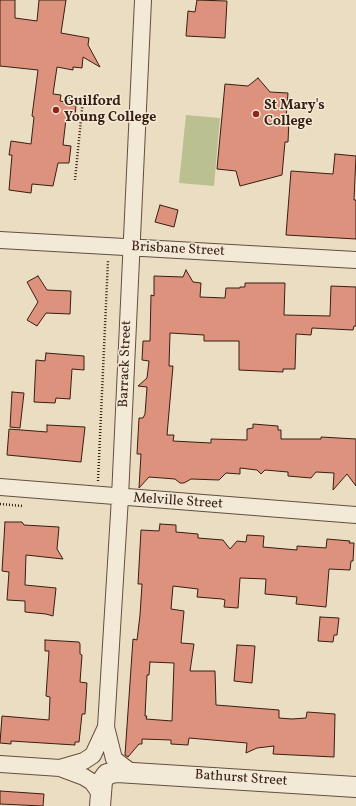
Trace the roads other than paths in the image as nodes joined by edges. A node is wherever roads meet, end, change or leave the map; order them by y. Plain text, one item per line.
1 (143, 0) edge
2 (0, 240) edge
3 (131, 247) junction
4 (356, 260) edge
5 (0, 487) edge
6 (120, 497) junction
7 (356, 515) edge
8 (106, 727) junction
9 (0, 764) edge
10 (68, 768) junction
11 (107, 781) edge
12 (356, 787) edge

1 - 3 street, Barrack Street
2 - 3 street, Brisbane Street
3 - 4 street, Brisbane Street
3 - 6 street, Barrack Street
5 - 6 street, Melville Street
6 - 7 street, Melville Street
6 - 8 street, Barrack Street
8 - 10 street
8 - 11 street
9 - 10 street, Bathurst Street
10 - 11 street, Bathurst Street
10 - 11 street, Bathurst Street
11 - 12 street, Bathurst Street

